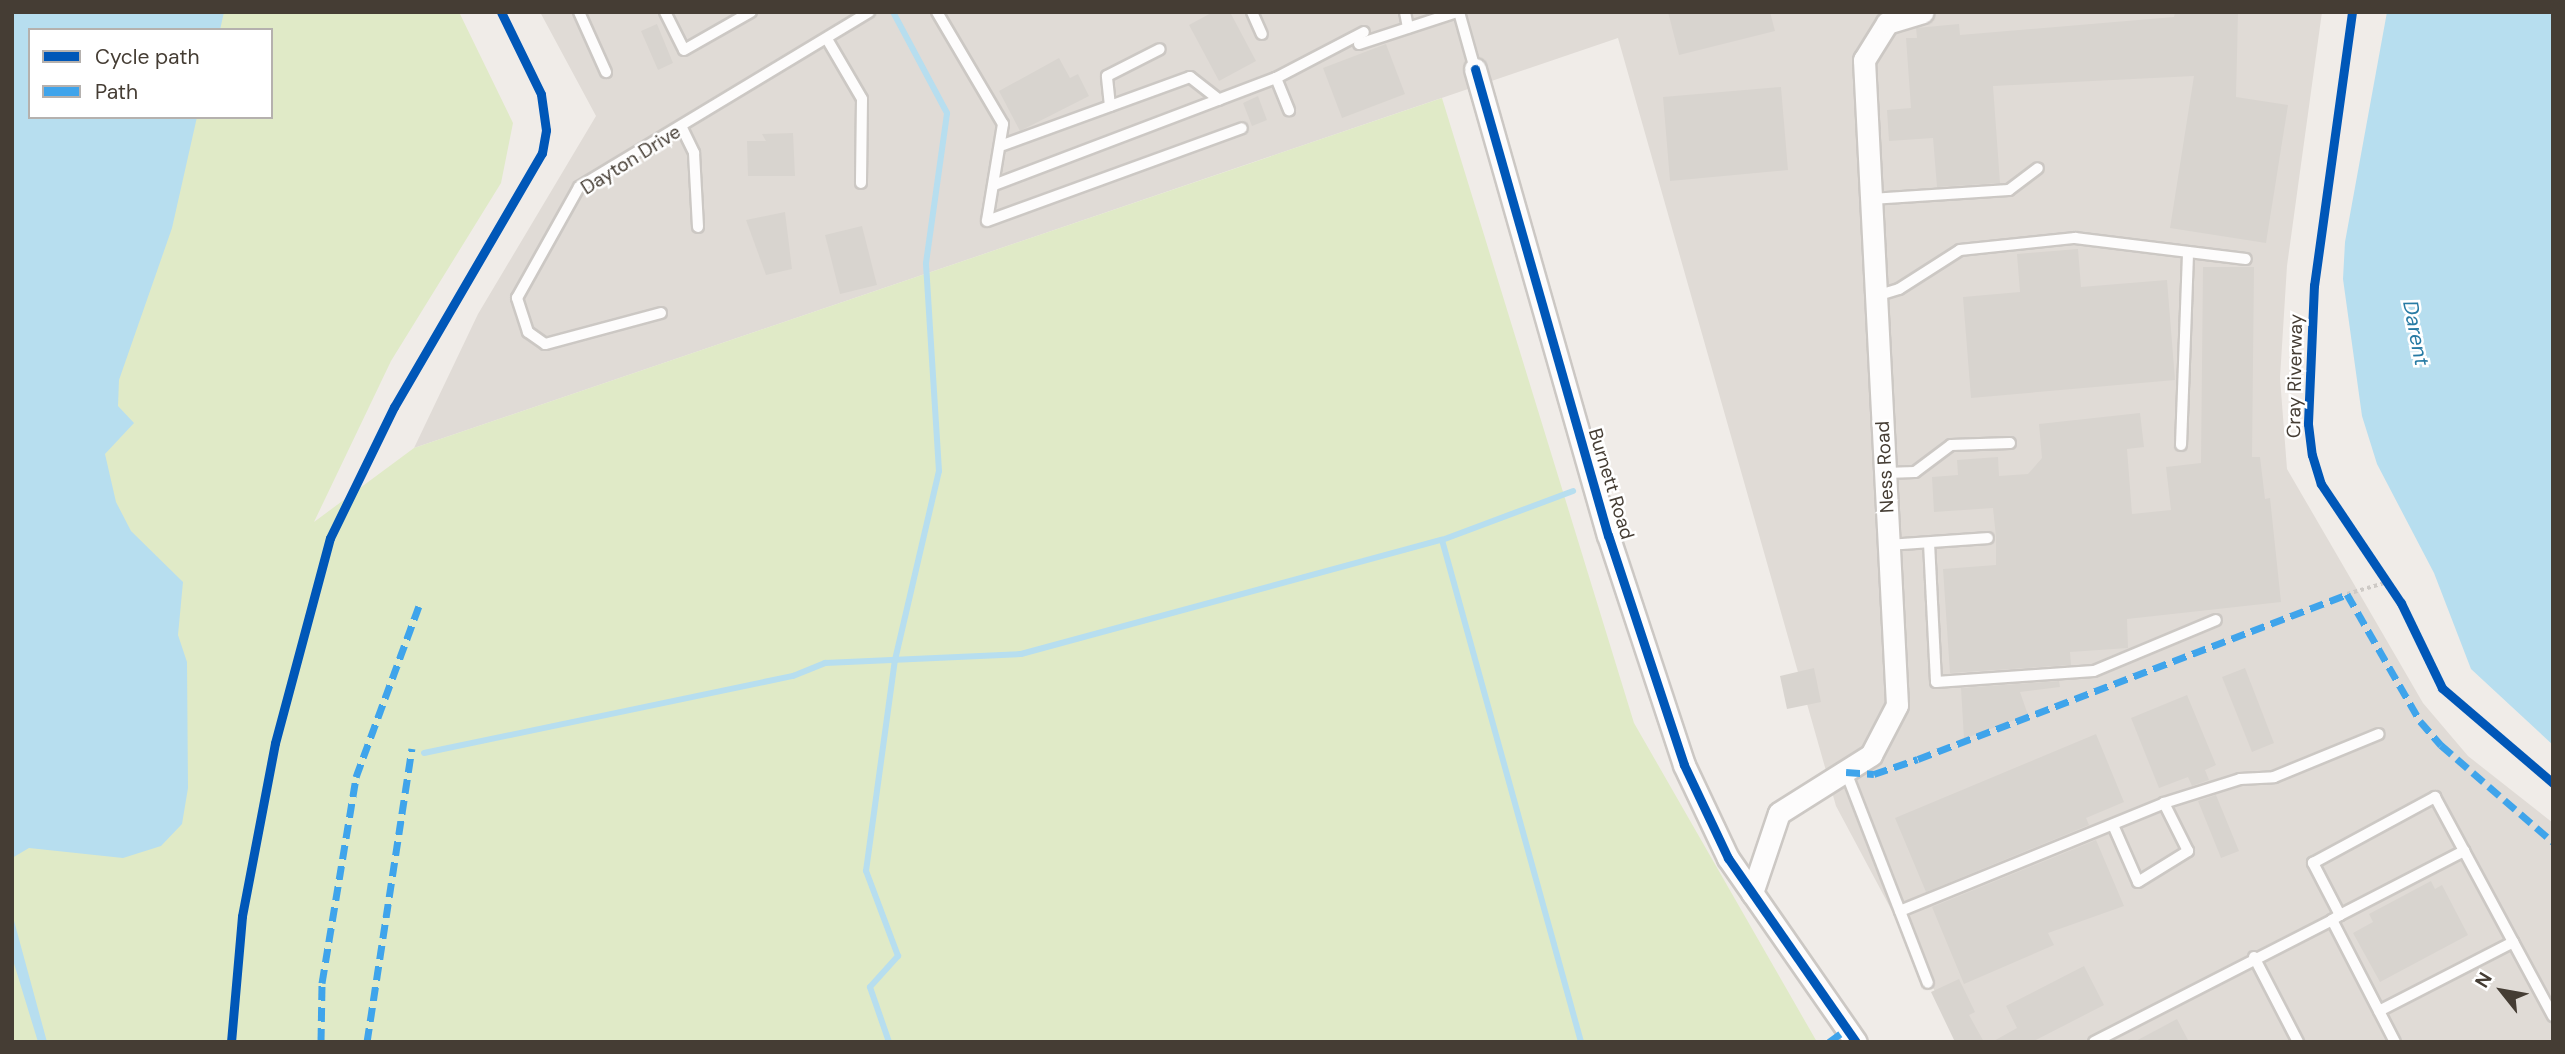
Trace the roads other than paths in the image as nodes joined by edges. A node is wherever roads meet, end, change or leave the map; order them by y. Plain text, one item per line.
1 (579, 12) edge
2 (665, 12) edge
3 (751, 12) edge
4 (937, 12) edge
5 (1252, 12) edge
6 (1405, 12) edge
7 (1458, 12) edge
8 (1922, 12) edge
9 (868, 13) edge
10 (1408, 28) junction
11 (1364, 32) dead end
12 (1262, 34) dead end
13 (827, 39) junction
14 (1359, 44) dead end
15 (1160, 49) dead end
16 (1475, 69) joint
17 (606, 72) dead end
18 (1276, 78) junction
19 (1219, 100) junction
20 (1110, 106) junction
21 (1289, 111) dead end
22 (682, 128) junction
23 (1242, 128) dead end
24 (1003, 145) junction
25 (2038, 168) dead end
26 (861, 183) dead end
27 (994, 186) junction
28 (1871, 200) junction
29 (698, 228) dead end
30 (2188, 252) junction
31 (2246, 259) dead end
32 (1875, 296) junction
33 (661, 313) dead end
34 (2010, 443) dead end
35 (2181, 445) dead end
36 (1885, 473) junction
37 (1988, 538) dead end
38 (1929, 543) junction
39 (1889, 545) junction
40 (2216, 620) dead end
41 (2379, 734) dead end
42 (1846, 772) junction
43 (2164, 803) junction
44 (2113, 825) junction
45 (2464, 851) junction
46 (1752, 893) junction
47 (1900, 911) junction
48 (2336, 917) junction
49 (2513, 942) junction
50 (2254, 957) junction
51 (1928, 983) dead end
52 (2379, 1011) junction
53 (2553, 1016) edge
54 (1856, 1042) edge
55 (2094, 1042) edge
56 (2298, 1042) edge
57 (2395, 1042) edge

1 - 17 lane
2 - 3 lane
4 - 24 lane
5 - 12 lane
6 - 10 lane
7 - 10 lane
7 - 16 lane
8 - 28 street, Ness Road
9 - 13 lane, Dayton Drive
10 - 14 lane
11 - 18 lane
13 - 22 lane, Dayton Drive
13 - 26 lane
15 - 20 lane
16 - 46 street, Burnett Road
18 - 19 lane
18 - 21 lane
19 - 20 lane
19 - 27 lane
20 - 24 lane
22 - 29 lane
22 - 33 lane, Dayton Drive
23 - 27 lane
24 - 27 lane
25 - 28 lane
28 - 32 street, Ness Road
30 - 31 lane
30 - 32 lane
30 - 35 lane
32 - 36 street, Ness Road
34 - 36 lane
36 - 39 street, Ness Road
37 - 38 lane
38 - 39 lane
38 - 40 lane
39 - 42 street, Ness Road
41 - 43 lane
42 - 46 street, Ness Road
42 - 47 lane
43 - 44 lane
43 - 44 lane
44 - 47 lane
45 - 48 lane
45 - 48 lane
45 - 49 lane
46 - 54 street, Burnett Road
47 - 51 lane
48 - 50 lane
48 - 52 lane
49 - 52 lane
49 - 53 lane
50 - 55 lane
50 - 56 lane
52 - 57 lane

